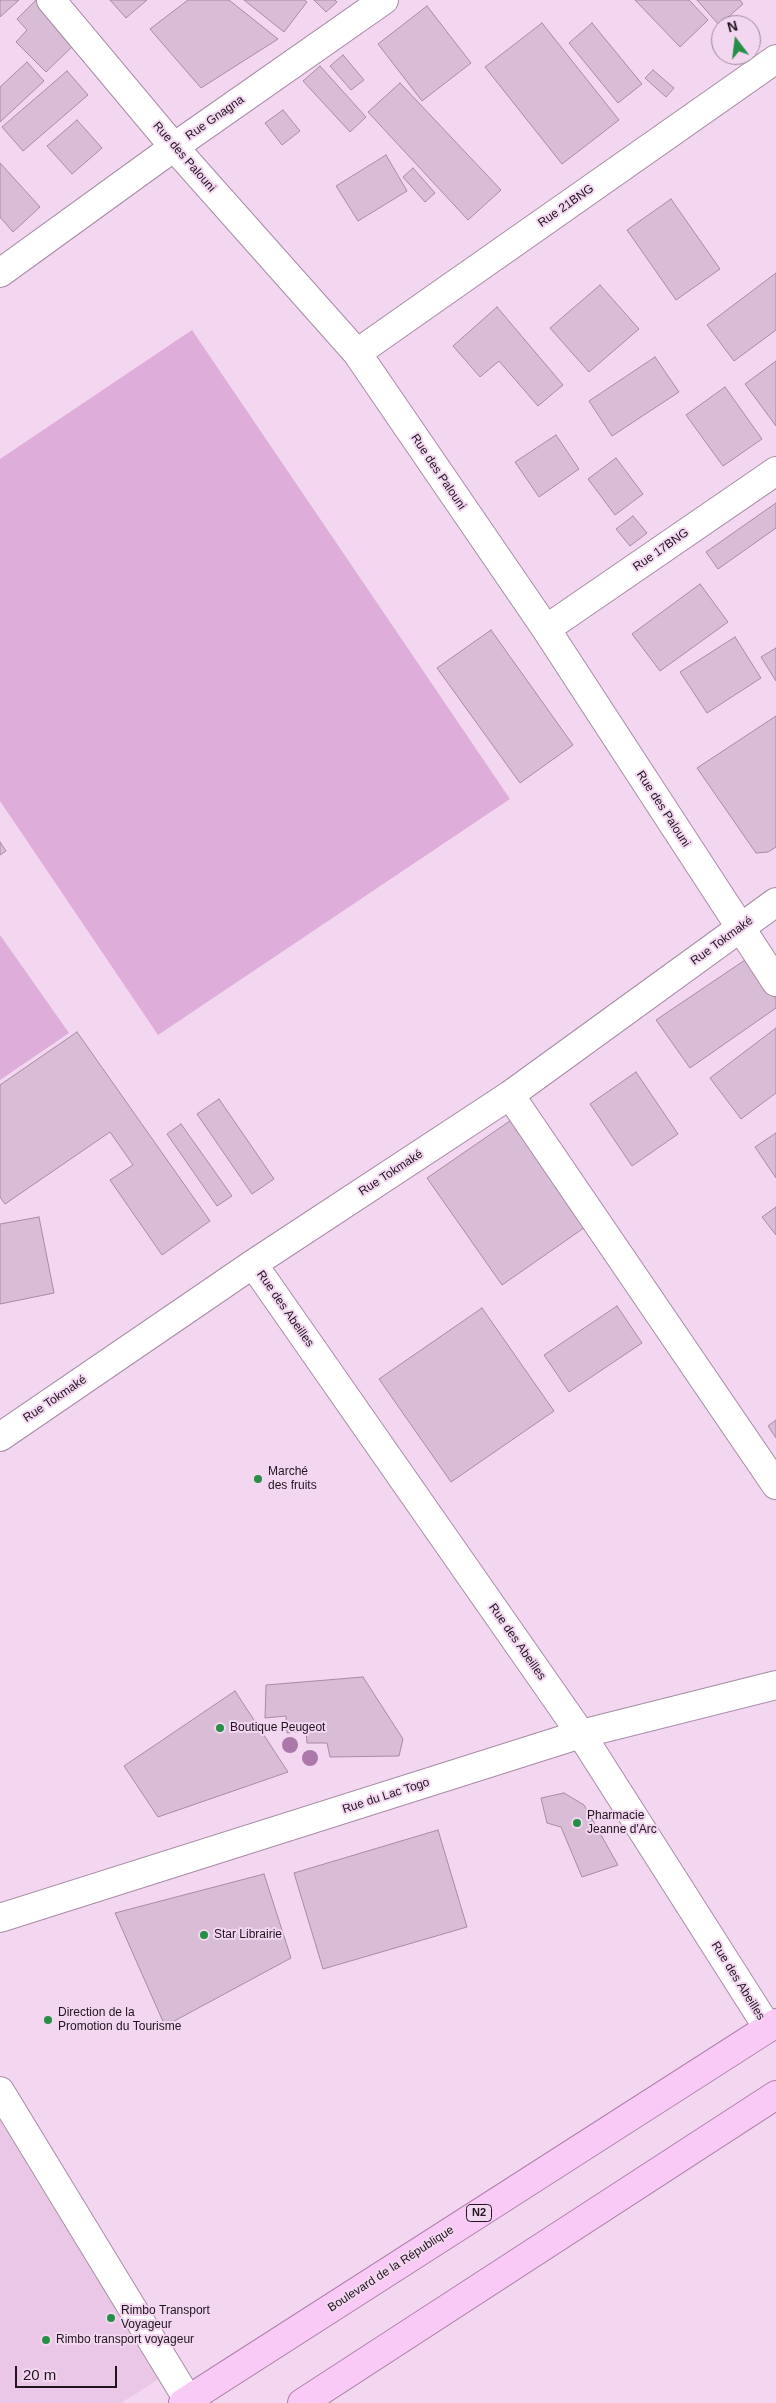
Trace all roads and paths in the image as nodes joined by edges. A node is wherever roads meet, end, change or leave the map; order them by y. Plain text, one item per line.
1 (51, 0) edge
2 (384, 0) edge
3 (776, 59) edge
4 (174, 147) junction
5 (0, 273) edge
6 (356, 353) junction
7 (776, 471) edge
8 (546, 629) junction
9 (776, 902) edge
10 (740, 928) junction
11 (776, 982) edge
12 (510, 1095) junction
13 (253, 1264) junction
14 (0, 1437) edge
15 (776, 1485) edge
16 (776, 1685) edge
17 (581, 1734) junction
18 (0, 1918) edge
19 (772, 2025) edge
20 (0, 2091) edge
21 (776, 2095) edge
22 (187, 2402) edge
23 (302, 2403) edge

1 - 4 street, Rue des Palouni
2 - 4 street, Rue Gnagna
3 - 6 street, Rue 21BNG
4 - 5 street, Rue Gnagna
4 - 6 street, Rue des Palouni
6 - 8 street, Rue des Palouni
7 - 8 street, Rue 17BNG
8 - 10 street, Rue des Palouni
9 - 10 street, Rue Tokmaké
10 - 11 street, Rue des Palouni
10 - 12 street, Rue Tokmaké
12 - 13 street, Rue Tokmaké
12 - 15 street
13 - 14 street, Rue Tokmaké
13 - 17 street, Rue des Abeilles
16 - 17 street, Rue du Lac Togo
17 - 18 street, Rue du Lac Togo
17 - 19 street, Rue des Abeilles
19 - 22 highway, Boulevard de la République / N2
20 - 22 street
21 - 23 highway

